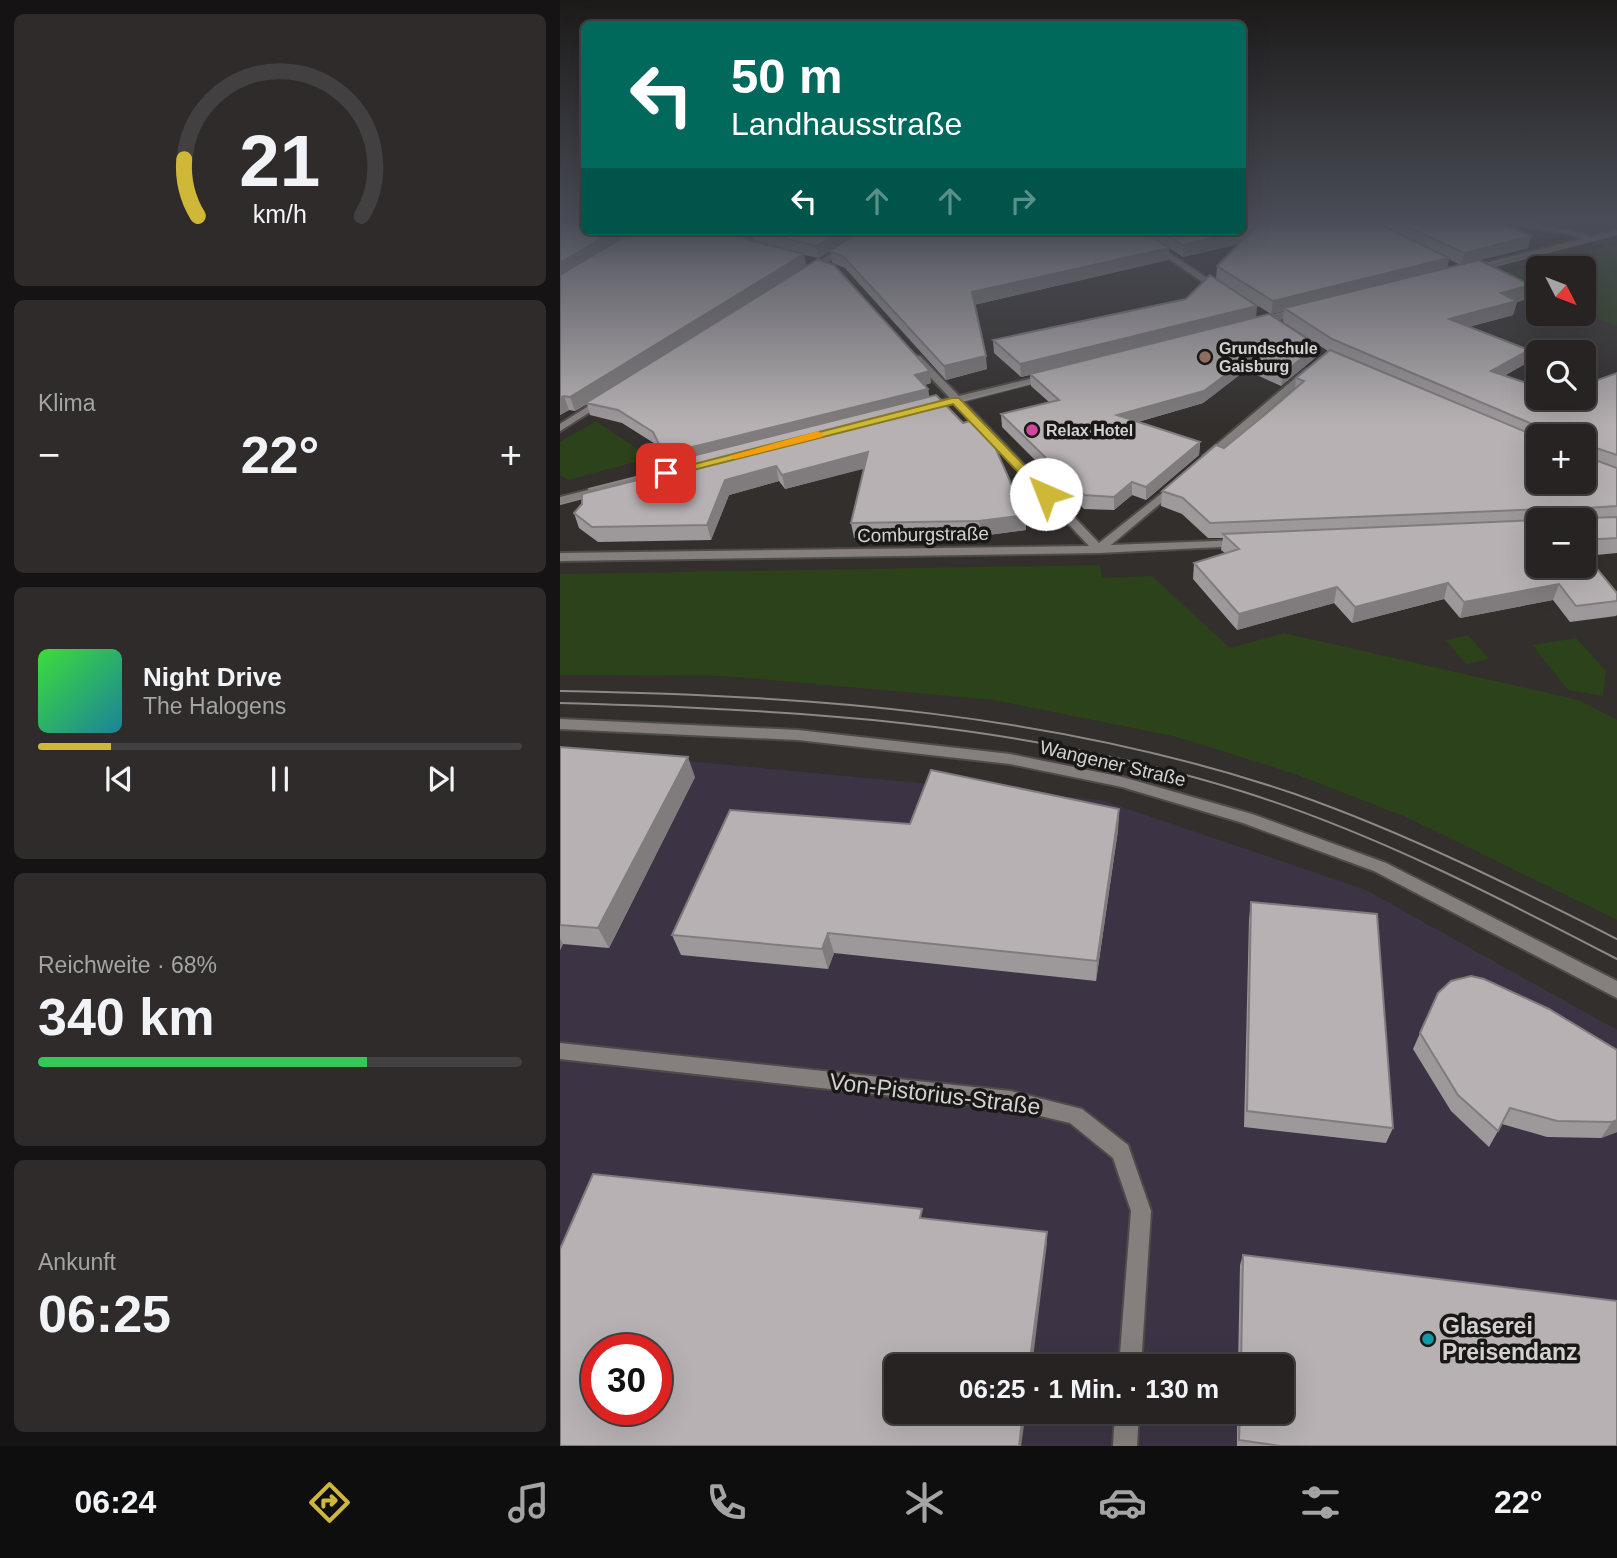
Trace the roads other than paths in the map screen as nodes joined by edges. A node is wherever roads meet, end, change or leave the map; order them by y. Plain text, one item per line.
1 (1221, 290) edge
2 (1231, 297) edge
3 (1318, 307) edge
4 (1253, 311) edge
5 (1268, 320) junction
6 (1246, 326) edge
7 (1282, 329) edge
8 (909, 349) edge
9 (1316, 366) edge
10 (1062, 373) edge
11 (614, 393) edge
12 (956, 400) junction
13 (916, 410) edge
14 (560, 428) edge
15 (1202, 462) edge
16 (705, 463) edge
17 (1182, 480) edge
18 (560, 500) edge
19 (1251, 543) edge
20 (1099, 550) junction
21 (560, 557) edge
22 (560, 724) edge
23 (1617, 990) edge
24 (560, 1051) edge
25 (1131, 1354) edge
26 (1126, 1424) edge
27 (1125, 1446) edge

1 - 2 street
3 - 5 street
4 - 5 street
5 - 6 street
5 - 7 street
8 - 12 street
9 - 15 street
10 - 12 street
11 - 14 street
12 - 13 street
12 - 20 street
16 - 18 street
17 - 20 street
19 - 20 street, Comburgstraße
20 - 21 street, Comburgstraße
22 - 23 street, Wangener Straße
24 - 25 street, Von-Pistorius-Straße
26 - 27 street

